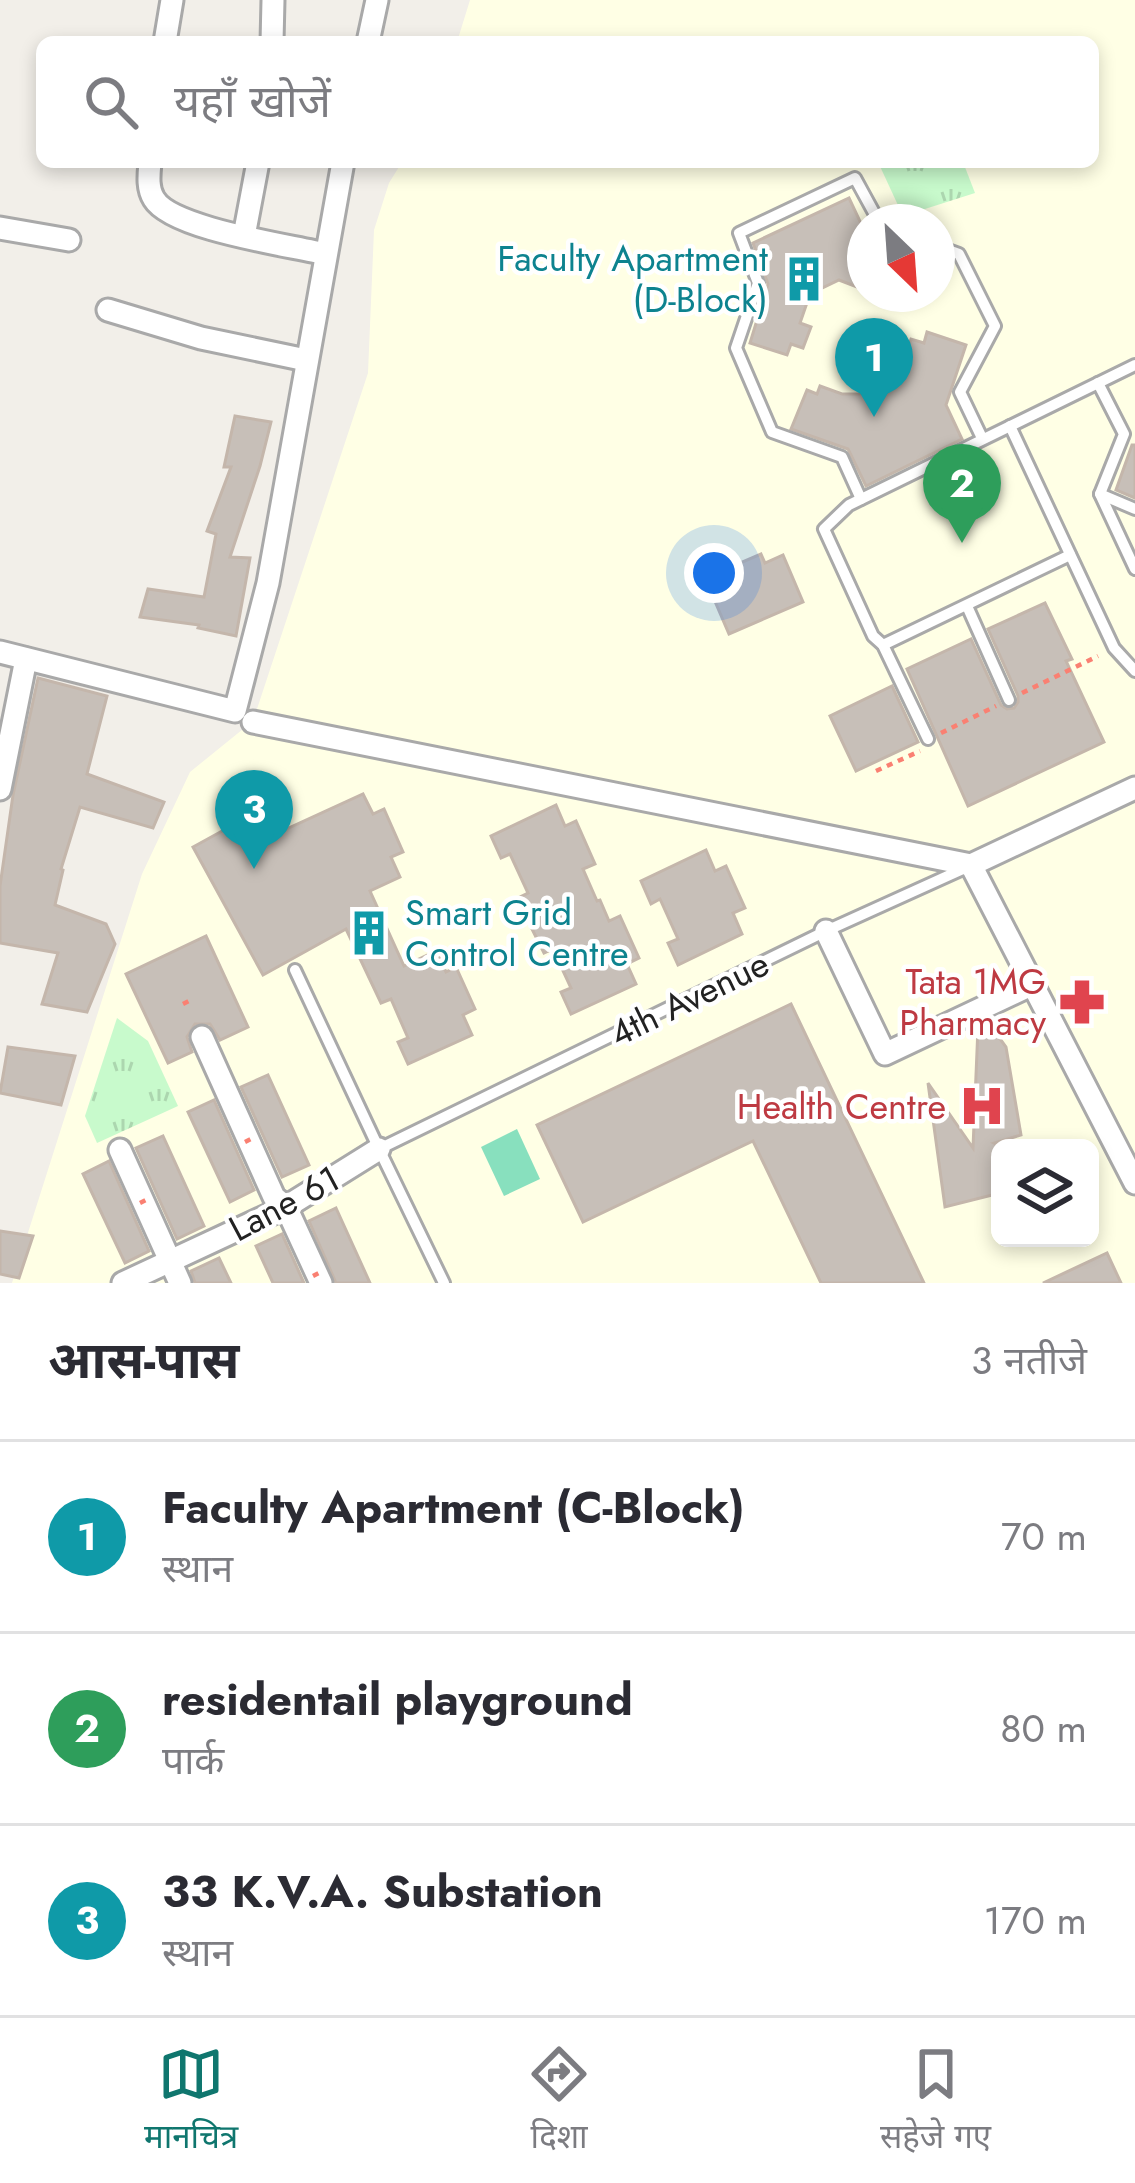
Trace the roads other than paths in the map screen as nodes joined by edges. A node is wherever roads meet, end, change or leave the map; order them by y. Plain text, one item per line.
1 (172, 0) edge
2 (273, 0) edge
3 (377, 0) edge
4 (166, 36) edge
5 (272, 36) edge
6 (369, 36) edge
7 (150, 168) edge
8 (257, 168) edge
9 (342, 168) edge
10 (869, 204) edge
11 (0, 229) edge
12 (244, 236) junction
13 (69, 241) dead end
14 (955, 253) edge
15 (325, 254) junction
16 (108, 310) dead end
17 (306, 361) junction
18 (1135, 365) edge
19 (1098, 383) junction
20 (1010, 426) junction
21 (982, 438) junction
22 (1100, 494) junction
23 (862, 500) junction
24 (1135, 509) edge
25 (1070, 555) junction
26 (1135, 569) edge
27 (967, 605) junction
28 (884, 645) junction
29 (0, 652) edge
30 (26, 658) junction
31 (1135, 671) edge
32 (1009, 700) dead end
33 (253, 722) dead end
34 (928, 739) dead end
35 (1135, 788) edge
36 (0, 789) edge
37 (971, 865) junction
38 (826, 932) junction
39 (295, 970) dead end
40 (1033, 984) junction
41 (202, 1036) dead end
42 (120, 1150) dead end
43 (379, 1150) junction
44 (1132, 1169) edge
45 (286, 1207) junction
46 (170, 1262) junction
47 (318, 1277) edge
48 (123, 1283) edge
49 (180, 1283) edge
50 (444, 1283) edge

1 - 4 street
2 - 5 street
3 - 6 street
7 - 12 street
8 - 12 street
9 - 15 street
10 - 23 lane
11 - 13 street
12 - 15 street
14 - 21 lane
15 - 17 street
16 - 17 street
17 - 30 street
18 - 19 lane
19 - 20 lane
19 - 22 lane
20 - 21 lane
20 - 25 lane
21 - 23 lane
22 - 24 lane
22 - 26 lane
23 - 28 lane
25 - 27 lane
25 - 31 lane
27 - 28 lane
27 - 32 lane
28 - 34 lane
29 - 30 street
30 - 36 street
33 - 37 street
35 - 37 street, 4th Avenue
37 - 38 lane, 4th Avenue
37 - 40 street
38 - 40 street
38 - 43 lane, 4th Avenue
39 - 43 lane
40 - 44 street
41 - 45 street
42 - 46 street
43 - 45 street, Lane 61
43 - 50 lane
45 - 46 street, Lane 61
45 - 47 street
46 - 48 street, Lane 61
46 - 49 street

